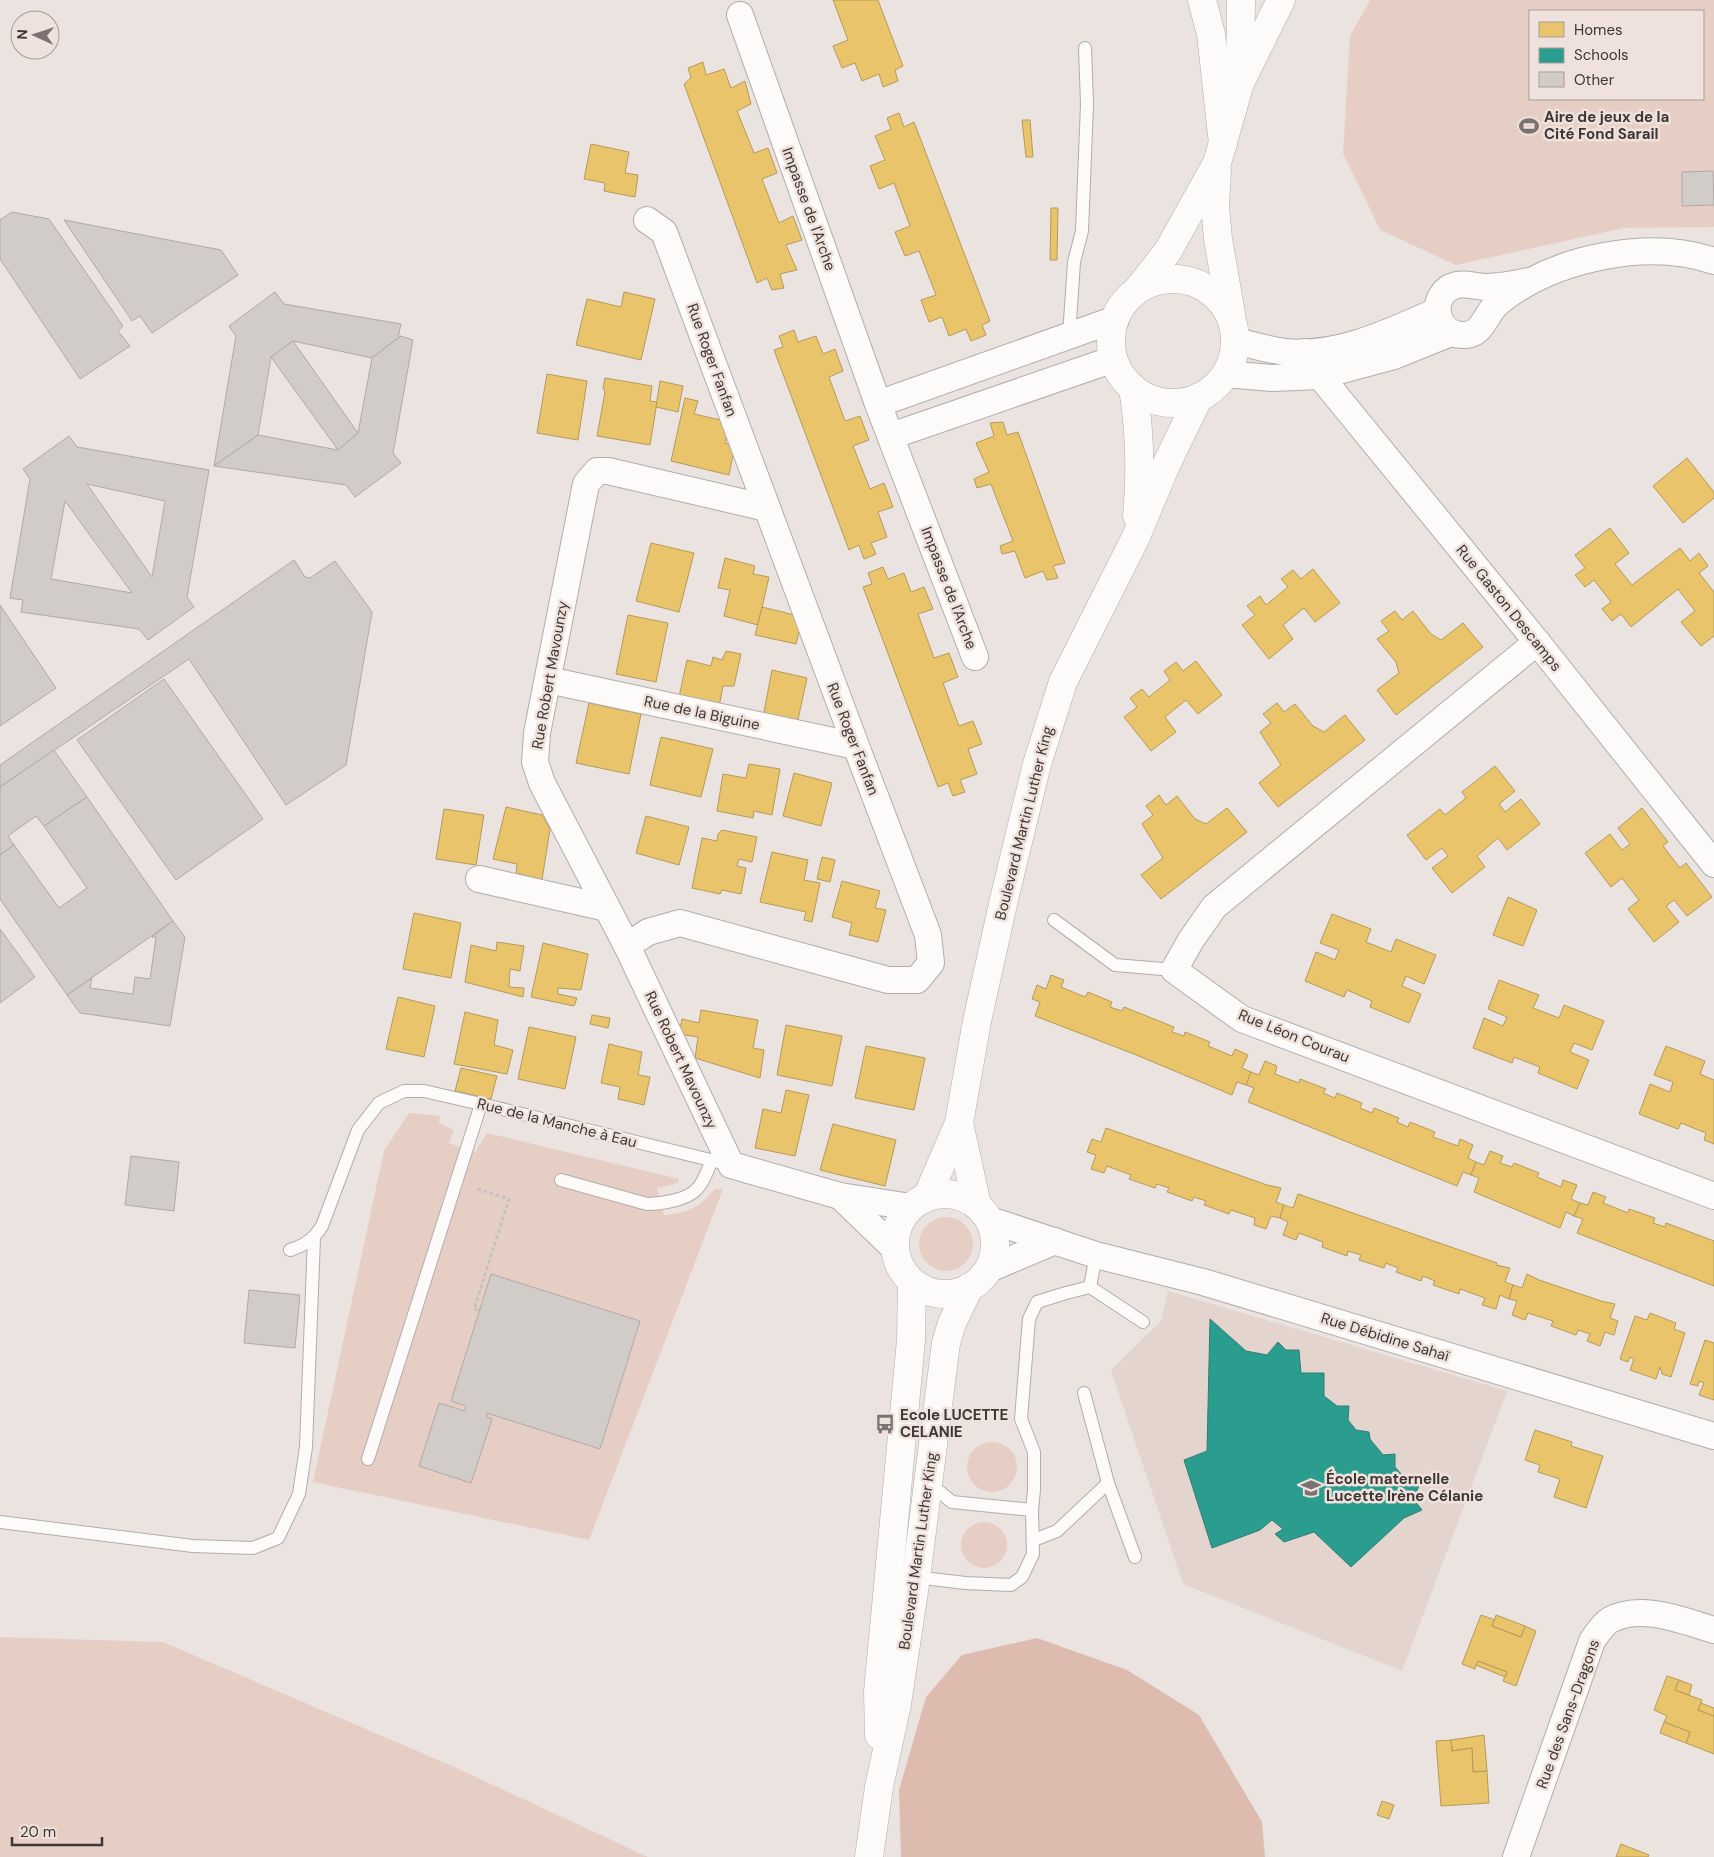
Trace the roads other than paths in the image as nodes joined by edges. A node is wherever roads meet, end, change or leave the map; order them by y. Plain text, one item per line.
1 (1202, 0) edge
2 (1241, 0) edge
3 (1281, 0) edge
4 (740, 16) dead end
5 (1085, 48) dead end
6 (1240, 83) junction
7 (1220, 154) junction
8 (647, 220) dead end
9 (1714, 261) edge
10 (1529, 282) junction
11 (1470, 285) junction
12 (1138, 290) junction
13 (1488, 316) junction
14 (1116, 319) junction
15 (1444, 322) junction
16 (1234, 331) junction
17 (1062, 338) junction
18 (1304, 352) junction
19 (1114, 359) junction
20 (1226, 374) junction
21 (1320, 376) junction
22 (1059, 378) junction
23 (1133, 388) junction
24 (1199, 397) junction
25 (878, 404) junction
26 (891, 436) junction
27 (767, 508) junction
28 (1135, 539) junction
29 (1536, 642) junction
30 (975, 657) dead end
31 (548, 680) junction
32 (856, 746) junction
33 (1714, 864) edge
34 (479, 880) dead end
35 (606, 908) junction
36 (1054, 920) dead end
37 (627, 946) junction
38 (1174, 970) junction
39 (481, 1104) junction
40 (959, 1123) junction
41 (722, 1163) junction
42 (561, 1180) dead end
43 (840, 1196) junction
44 (1714, 1196) edge
45 (919, 1202) junction
46 (984, 1212) junction
47 (314, 1238) junction
48 (1055, 1241) junction
49 (290, 1250) dead end
50 (896, 1250) junction
51 (1096, 1255) junction
52 (989, 1269) junction
53 (912, 1282) junction
54 (1090, 1287) junction
55 (969, 1288) junction
56 (1143, 1322) dead end
57 (1084, 1393) dead end
58 (1714, 1436) edge
59 (368, 1459) dead end
60 (928, 1482) junction
61 (1108, 1482) junction
62 (1032, 1510) junction
63 (0, 1522) edge
64 (1034, 1540) junction
65 (893, 1544) junction
66 (1135, 1557) dead end
67 (916, 1578) junction
68 (1714, 1630) edge
69 (879, 1787) junction
70 (869, 1857) edge
71 (1516, 1857) edge

1 - 7 main road
2 - 6 main road
3 - 6 main road
4 - 25 street, Impasse de l'Arche
5 - 17 lane
6 - 7 main road
7 - 12 main road
7 - 16 main road
8 - 27 street, Rue Roger Fanfan
9 - 10 street
10 - 11 street
10 - 13 street
11 - 13 street
11 - 15 street
12 - 14 main road
12 - 16 main road
13 - 15 street
14 - 17 street
14 - 19 main road
15 - 18 street
15 - 21 street
16 - 18 street
16 - 20 main road
17 - 22 street
17 - 25 street
18 - 21 street, Rue Gaston Descamps
19 - 22 street
19 - 23 main road
20 - 21 street
20 - 24 main road
21 - 29 street, Rue Gaston Descamps
22 - 26 street
23 - 24 main road
23 - 28 main road, Boulevard Martin Luther King
24 - 28 main road, Boulevard Martin Luther King
25 - 26 street, Impasse de l'Arche
26 - 30 street, Impasse de l'Arche
27 - 31 street, Rue Robert Mavounzy
27 - 32 street, Rue Roger Fanfan
28 - 40 main road, Boulevard Martin Luther King
29 - 33 street, Rue Gaston Descamps
29 - 38 street
31 - 32 street, Rue de la Biguine
31 - 35 street, Rue Robert Mavounzy
32 - 37 street, Rue Roger Fanfan
34 - 35 street
35 - 37 street, Rue Robert Mavounzy
36 - 38 lane
37 - 41 street, Rue Robert Mavounzy
38 - 44 street, Rue Léon Courau
39 - 41 lane, Rue de la Manche à Eau
39 - 47 lane, Rue de la Manche à Eau
39 - 59 lane
40 - 45 main road, Boulevard Martin Luther King
40 - 46 main road, Boulevard Martin Luther King
41 - 42 lane
41 - 43 street, Rue de la Manche à Eau
43 - 45 street, Rue de la Manche à Eau
43 - 50 street
45 - 46 main road
45 - 50 main road
46 - 48 street, Rue Débidine Sahaï
46 - 52 main road
47 - 49 lane
47 - 63 lane
48 - 51 street, Rue Débidine Sahaï
48 - 52 street
50 - 53 main road
51 - 54 lane
51 - 58 street, Rue Débidine Sahaï
52 - 55 main road
53 - 55 main road
53 - 65 main road, Boulevard Martin Luther King
54 - 56 lane
54 - 62 lane
55 - 60 main road, Boulevard Martin Luther King
57 - 61 lane
60 - 62 lane
60 - 67 main road, Boulevard Martin Luther King
61 - 64 lane
61 - 66 lane
62 - 64 lane
64 - 67 lane
65 - 67 lane
65 - 69 main road, Boulevard Martin Luther King
67 - 69 main road, Boulevard Martin Luther King
68 - 71 street, Rue des Sans-Dragons
69 - 70 main road, Boulevard Martin Luther King

